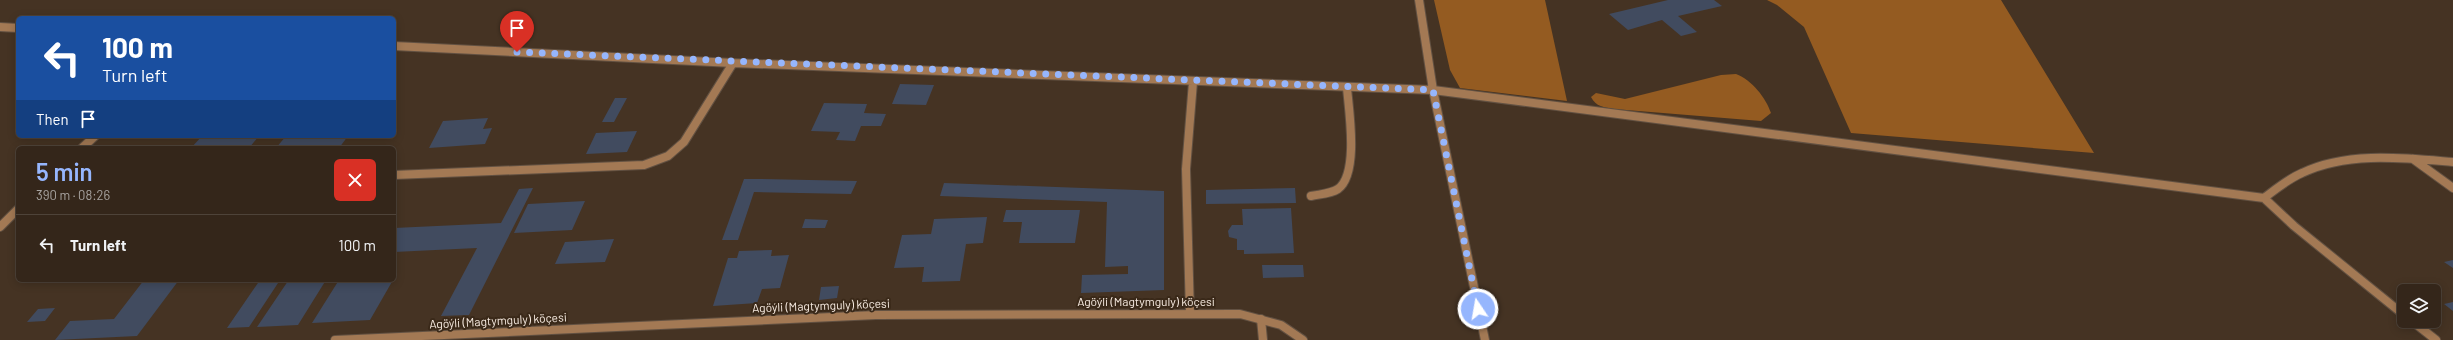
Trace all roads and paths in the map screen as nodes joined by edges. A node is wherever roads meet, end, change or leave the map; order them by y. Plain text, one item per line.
1 (1419, 0) edge
2 (0, 27) edge
3 (16, 28) edge
4 (396, 46) edge
5 (733, 63) junction
6 (1193, 82) junction
7 (1347, 88) junction
8 (1433, 90) junction
9 (93, 138) edge
10 (84, 146) edge
11 (2411, 158) junction
12 (2453, 162) edge
13 (396, 175) edge
14 (2453, 188) edge
15 (1311, 196) dead end
16 (2264, 198) junction
17 (16, 211) edge
18 (0, 227) edge
19 (2397, 309) edge
20 (1190, 314) junction
21 (1260, 318) junction
22 (2421, 328) edge
23 (335, 340) edge
24 (1263, 340) edge
25 (1303, 340) edge
26 (1484, 340) edge
27 (2436, 340) edge

1 - 8 street
2 - 3 street
4 - 5 street
5 - 6 street
5 - 13 street
6 - 7 street
6 - 20 street
7 - 8 street
7 - 15 street
8 - 16 street
8 - 26 street
9 - 10 street
11 - 12 street
11 - 14 street
11 - 16 street
16 - 19 street
17 - 18 street
20 - 21 street, Agöýli (Magtymguly) köçesi
20 - 23 street, Agöýli (Magtymguly) köçesi
21 - 24 street
21 - 25 street, Agöýli (Magtymguly) köçesi
22 - 27 street

